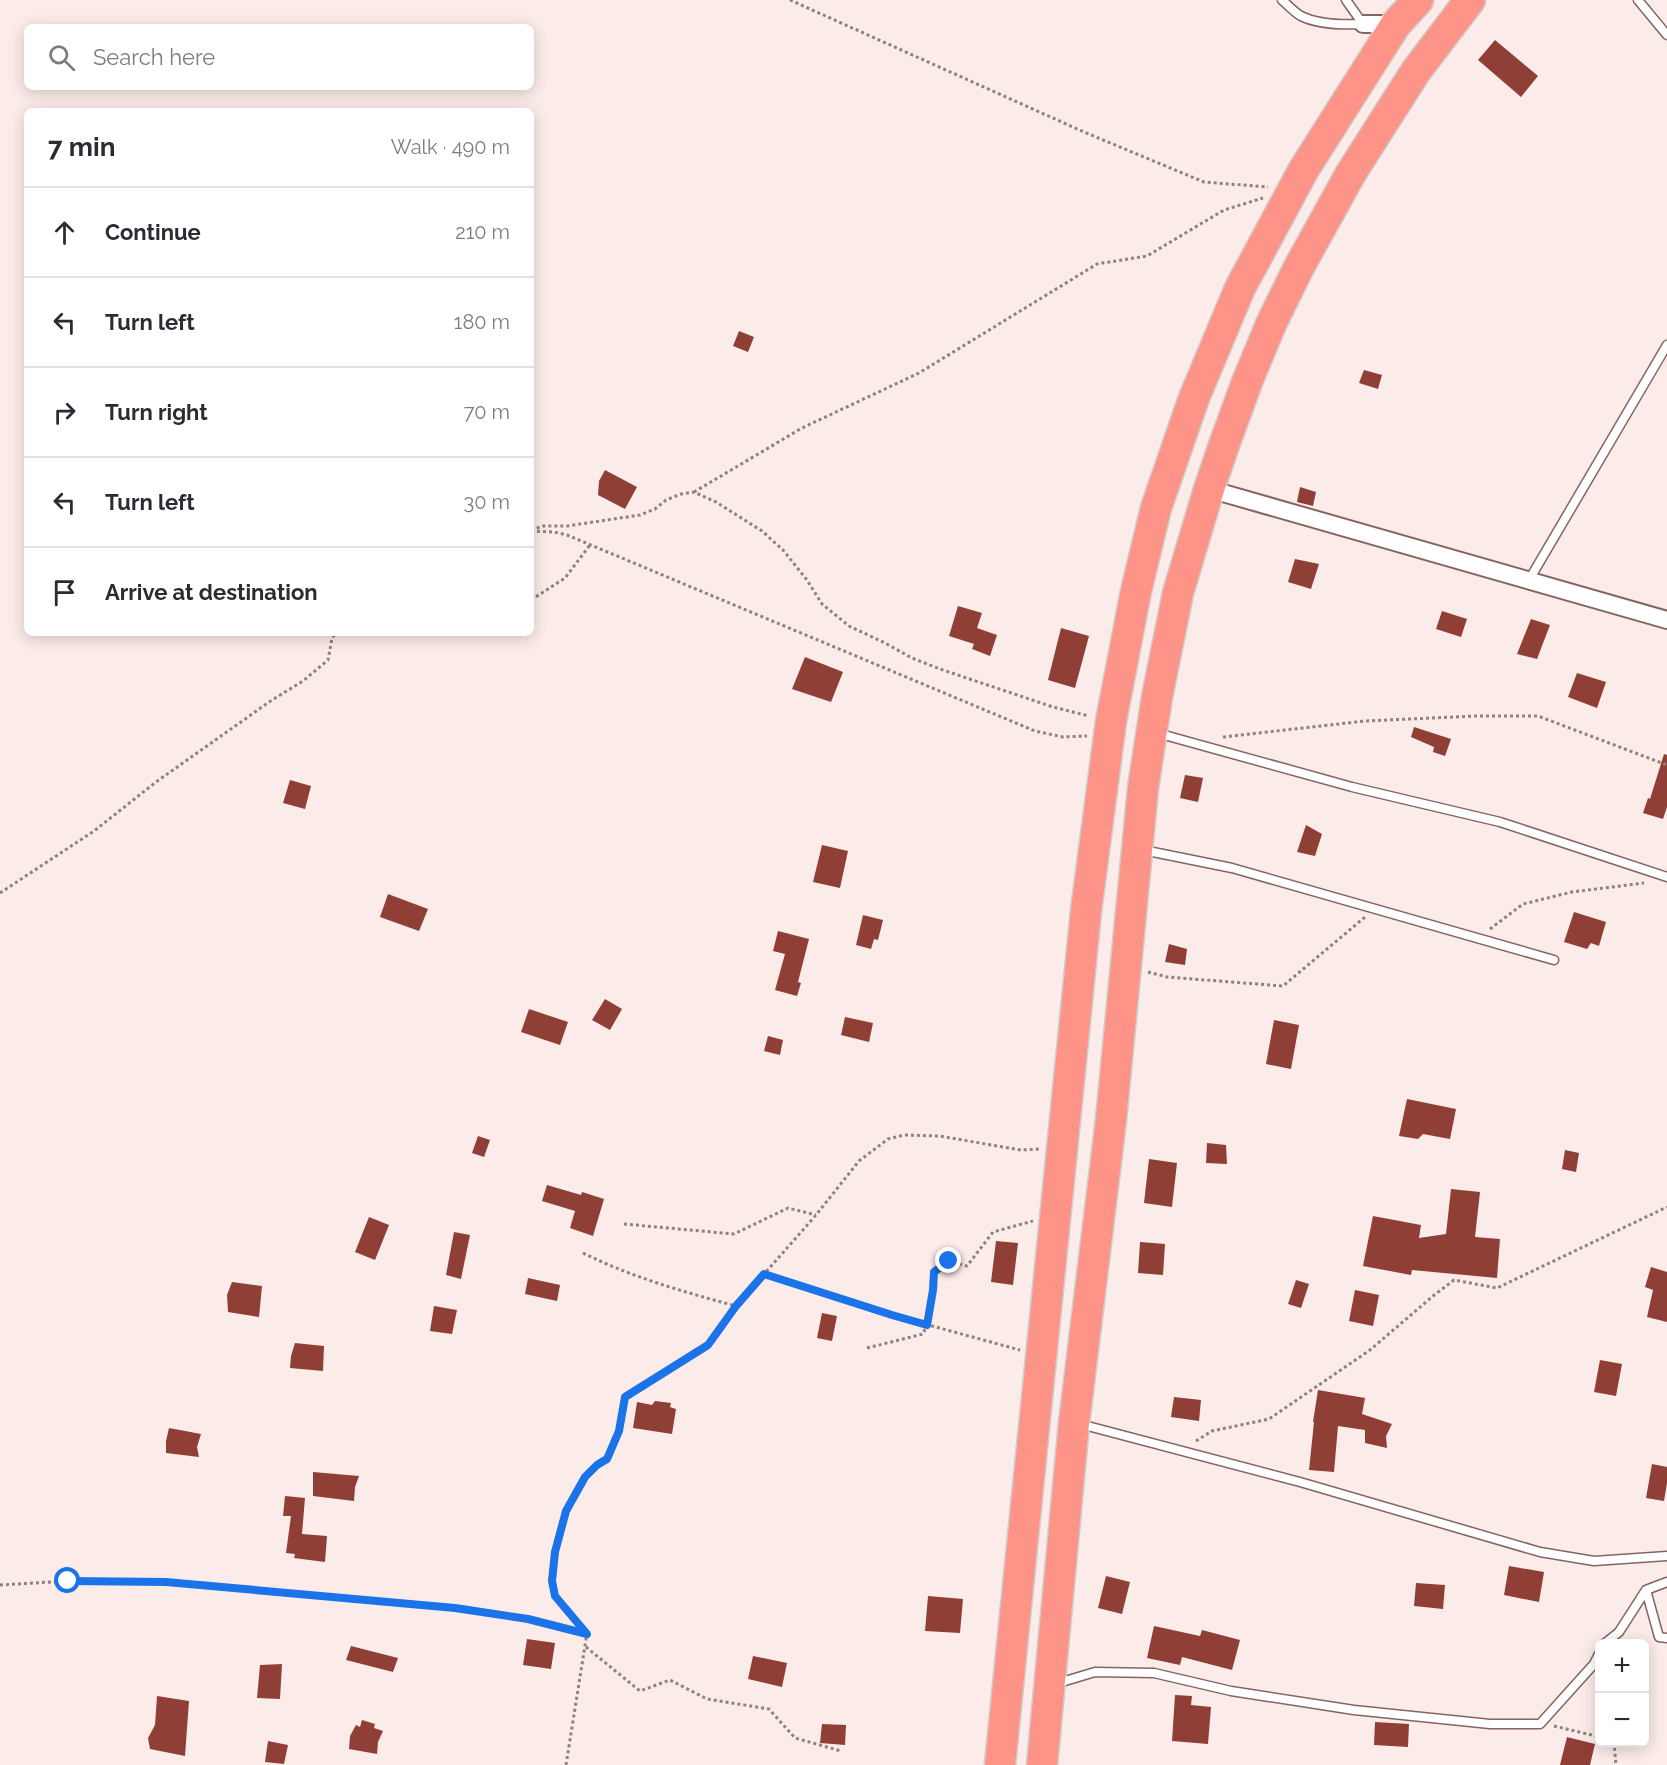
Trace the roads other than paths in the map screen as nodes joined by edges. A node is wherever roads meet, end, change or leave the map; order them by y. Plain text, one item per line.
1 (1282, 0) edge
2 (1346, 0) edge
3 (1418, 0) edge
4 (1470, 0) edge
5 (1638, 0) edge
6 (1363, 24) junction
7 (1396, 24) junction
8 (1667, 35) edge
9 (1667, 345) edge
10 (1209, 489) junction
11 (1529, 580) junction
12 (1667, 620) edge
13 (1152, 732) junction
14 (1137, 848) junction
15 (1667, 877) edge
16 (1554, 960) dead end
17 (1074, 1423) junction
18 (1667, 1557) edge
19 (1667, 1582) edge
20 (1646, 1590) junction
21 (1667, 1638) edge
22 (1610, 1639) edge
23 (1595, 1662) edge
24 (1050, 1685) junction
25 (1000, 1765) edge
26 (1042, 1765) edge

1 - 6 lane
2 - 6 lane
3 - 7 highway
4 - 10 highway
5 - 8 lane
6 - 7 street
7 - 25 highway
9 - 11 lane
10 - 11 street
10 - 13 highway
11 - 12 street
13 - 14 highway
13 - 15 lane
14 - 16 lane
14 - 17 highway
17 - 18 lane
17 - 24 highway
19 - 20 lane
20 - 21 lane
20 - 22 lane
23 - 24 lane
24 - 26 highway

